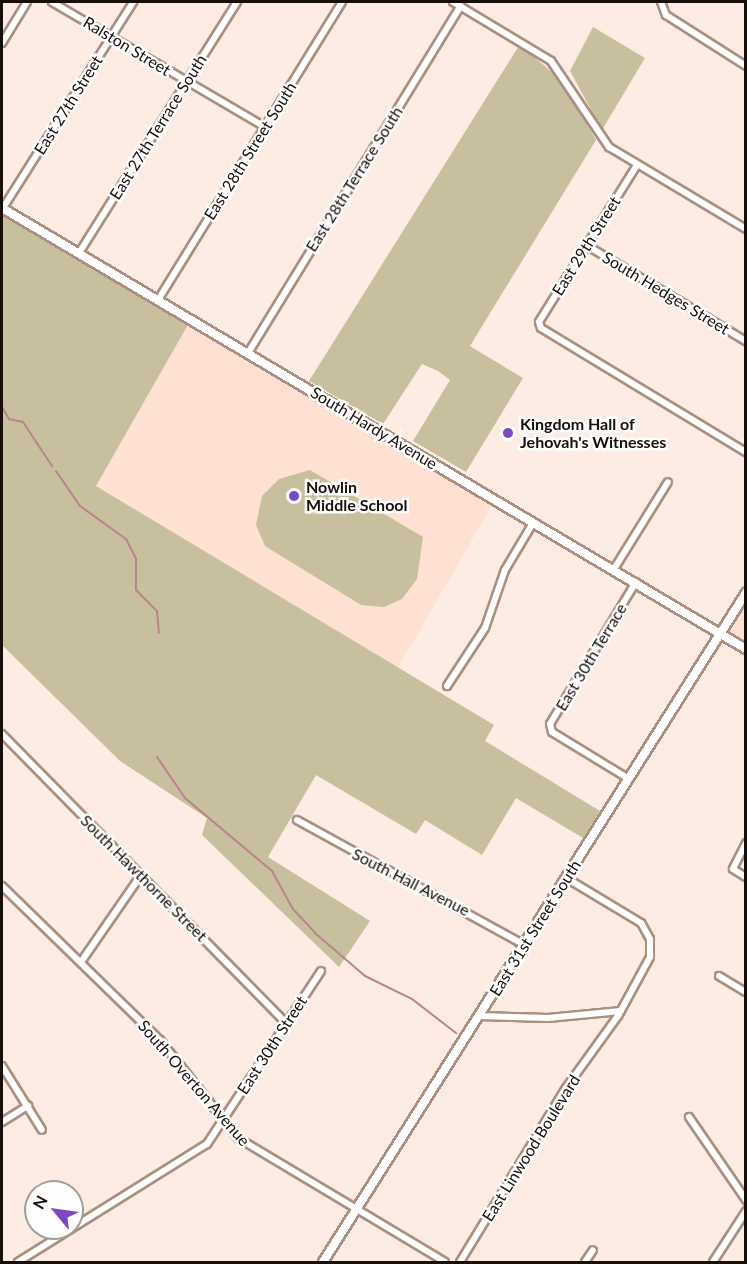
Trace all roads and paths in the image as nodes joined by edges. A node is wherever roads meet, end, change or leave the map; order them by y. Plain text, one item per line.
1 (27, 2) edge
2 (52, 2) edge
3 (133, 2) edge
4 (237, 2) edge
5 (342, 2) edge
6 (453, 2) edge
7 (662, 5) edge
8 (461, 6) junction
9 (111, 36) junction
10 (2, 43) edge
11 (746, 66) edge
12 (187, 81) junction
13 (265, 127) junction
14 (637, 165) junction
15 (2, 208) edge
16 (746, 229) edge
17 (586, 245) junction
18 (79, 254) junction
19 (158, 300) junction
20 (746, 341) edge
21 (248, 353) junction
22 (746, 452) edge
23 (668, 482) dead end
24 (533, 523) junction
25 (614, 570) junction
26 (636, 582) junction
27 (746, 593) edge
28 (720, 633) junction
29 (746, 649) edge
30 (447, 686) dead end
31 (2, 734) edge
32 (629, 779) junction
33 (297, 820) dead end
34 (746, 843) edge
35 (141, 875) junction
36 (746, 877) edge
37 (566, 878) junction
38 (2, 886) edge
39 (524, 945) junction
40 (81, 962) junction
41 (321, 971) dead end
42 (719, 976) dead end
43 (746, 992) edge
44 (621, 1011) junction
45 (479, 1016) junction
46 (286, 1023) junction
47 (2, 1066) edge
48 (28, 1106) junction
49 (689, 1117) dead end
50 (224, 1120) junction
51 (2, 1122) edge
52 (42, 1130) dead end
53 (746, 1200) edge
54 (357, 1210) junction
55 (746, 1210) edge
56 (593, 1250) dead end
57 (18, 1263) edge
58 (323, 1263) edge
59 (445, 1263) edge
60 (460, 1263) edge
61 (585, 1263) edge
62 (713, 1263) edge

1 - 10 street
2 - 9 street, Ralston Street
3 - 9 street, East 27th Street
4 - 12 street, East 27th Terrace South
5 - 13 street, East 28th Street South
6 - 8 street
7 - 11 street
8 - 14 street
8 - 21 street, East 28th Terrace South
9 - 12 street, Ralston Street
9 - 15 street, East 27th Street
12 - 13 street, Ralston Street
12 - 18 street, East 27th Terrace South
13 - 19 street, East 28th Street South
14 - 16 street
14 - 17 street, East 29th Street
15 - 18 street, South Hardy Avenue
17 - 20 street, South Hedges Street
17 - 22 street, East 29th Street
18 - 19 street, South Hardy Avenue
19 - 21 street, South Hardy Avenue
21 - 24 street, South Hardy Avenue
23 - 25 street
24 - 25 street, South Hardy Avenue
24 - 30 street
25 - 26 street, South Hardy Avenue
26 - 28 street, South Hardy Avenue
26 - 32 street, East 30th Terrace
27 - 28 street, East 31st Street South
28 - 29 street, South Hardy Avenue
28 - 32 street, East 31st Street South
31 - 35 street, South Hawthorne Street
32 - 37 street, East 31st Street South
33 - 39 street, South Hall Avenue
34 - 36 street
35 - 40 street
35 - 46 street, South Hawthorne Street
37 - 39 street, East 31st Street South
37 - 44 street, East Linwood Boulevard
38 - 40 street, South Overton Avenue
39 - 45 street, East 31st Street South
40 - 50 street, South Overton Avenue
41 - 46 street, East 30th Street
42 - 43 street
44 - 45 street
44 - 60 street, East Linwood Boulevard
45 - 54 street, East 31st Street South
46 - 50 street, East 30th Street
47 - 48 street
48 - 51 street
48 - 52 street
49 - 53 street
50 - 54 street, South Overton Avenue
50 - 57 street, East 30th Street
54 - 58 street, East 31st Street South
54 - 59 street, South Overton Avenue
55 - 62 street
56 - 61 street

